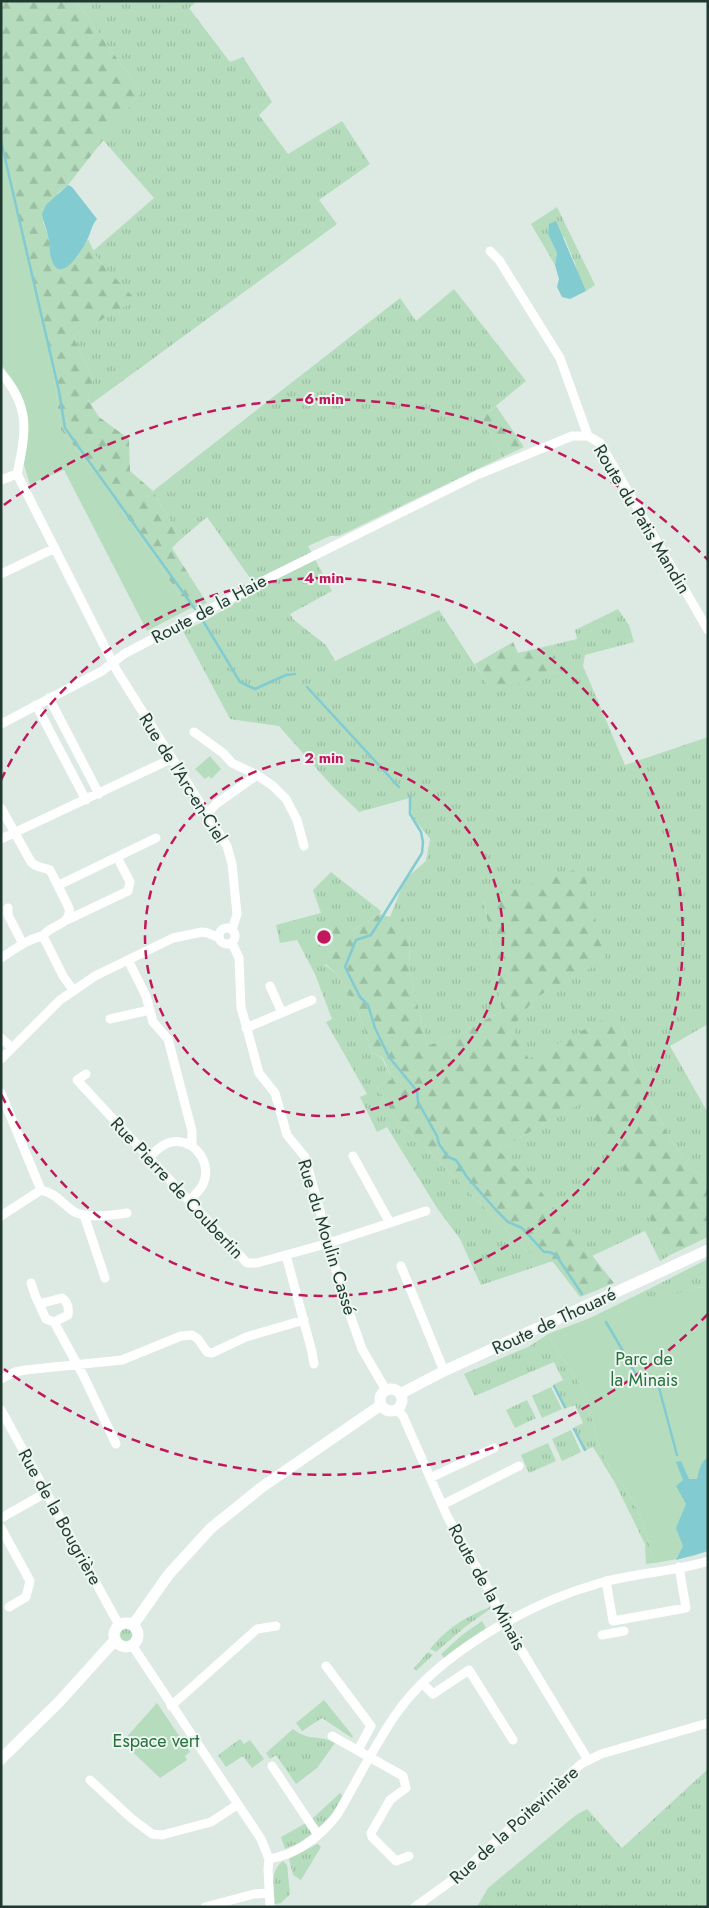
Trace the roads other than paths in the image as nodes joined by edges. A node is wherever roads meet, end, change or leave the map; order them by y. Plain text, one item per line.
1 (490, 251) dead end
2 (1, 373) edge
3 (588, 436) junction
4 (17, 474) junction
5 (1, 480) edge
6 (55, 548) junction
7 (1, 574) edge
8 (708, 630) edge
9 (112, 662) junction
10 (49, 698) junction
11 (36, 705) junction
12 (1, 724) edge
13 (194, 732) dead end
14 (171, 760) junction
15 (257, 775) junction
16 (99, 794) junction
17 (86, 800) junction
18 (1, 808) edge
19 (207, 814) junction
20 (16, 832) junction
21 (156, 838) dead end
22 (1, 839) edge
23 (304, 846) dead end
24 (117, 857) junction
25 (59, 885) junction
26 (8, 908) dead end
27 (67, 920) junction
28 (232, 930) junction
29 (42, 936) junction
30 (219, 938) junction
31 (232, 943) junction
32 (22, 944) junction
33 (1, 958) edge
34 (128, 960) junction
35 (270, 986) dead end
36 (73, 990) junction
37 (312, 1000) dead end
38 (150, 1010) junction
39 (282, 1013) junction
40 (110, 1019) dead end
41 (246, 1028) junction
42 (1, 1038) edge
43 (12, 1048) junction
44 (1, 1059) edge
45 (86, 1074) dead end
46 (1, 1093) edge
47 (192, 1146) junction
48 (352, 1156) dead end
49 (149, 1157) junction
50 (41, 1190) junction
51 (190, 1200) junction
52 (426, 1211) dead end
53 (127, 1213) dead end
54 (84, 1215) junction
55 (1, 1216) edge
56 (390, 1222) junction
57 (329, 1243) junction
58 (708, 1250) edge
59 (286, 1255) junction
60 (401, 1266) dead end
61 (105, 1278) dead end
62 (32, 1284) dead end
63 (39, 1304) junction
64 (304, 1320) junction
65 (54, 1322) junction
66 (314, 1364) dead end
67 (77, 1365) junction
68 (444, 1371) junction
69 (1, 1378) edge
70 (386, 1390) junction
71 (400, 1394) junction
72 (382, 1406) junction
73 (1, 1410) edge
74 (397, 1410) junction
75 (116, 1444) dead end
76 (494, 1448) dead end
77 (519, 1466) dead end
78 (430, 1478) junction
79 (47, 1492) junction
80 (442, 1505) junction
81 (1, 1518) edge
82 (1, 1528) edge
83 (708, 1561) edge
84 (679, 1568) junction
85 (606, 1582) junction
86 (9, 1607) dead end
87 (613, 1621) junction
88 (505, 1623) junction
89 (119, 1625) junction
90 (133, 1625) junction
91 (276, 1626) dead end
92 (624, 1631) dead end
93 (614, 1633) junction
94 (602, 1635) dead end
95 (115, 1640) junction
96 (132, 1645) junction
97 (326, 1666) dead end
98 (423, 1684) junction
99 (171, 1706) junction
100 (708, 1723) edge
101 (332, 1736) dead end
102 (513, 1740) dead end
103 (358, 1750) junction
104 (371, 1758) junction
105 (1, 1759) edge
106 (588, 1760) junction
107 (272, 1766) dead end
108 (90, 1780) dead end
109 (237, 1805) junction
110 (318, 1835) junction
111 (409, 1856) dead end
112 (269, 1859) junction
113 (269, 1893) junction
114 (205, 1907) edge
115 (270, 1907) edge
116 (415, 1907) edge

1 - 3 street
2 - 4 street
3 - 8 street, Route du Patis Mandin
3 - 9 street, Route de la Haie
4 - 5 street
4 - 6 street, Rue de l'Arc-en-Ciel
6 - 7 street
6 - 9 street, Rue de l'Arc-en-Ciel
9 - 10 street, Route de la Haie
9 - 14 street, Rue de l'Arc-en-Ciel
10 - 11 street, Route de la Haie
10 - 16 street
11 - 12 street, Route de la Haie
11 - 17 street
13 - 15 street
14 - 16 street
14 - 19 street, Rue de l'Arc-en-Ciel
15 - 19 street
15 - 23 street
16 - 17 street
17 - 20 street
18 - 20 street
19 - 28 street, Rue de l'Arc-en-Ciel
20 - 22 street
20 - 25 street
21 - 24 street
24 - 25 street
24 - 27 street
25 - 27 street
26 - 32 street
27 - 29 street
28 - 30 street
28 - 31 street
29 - 32 street
29 - 36 street
30 - 31 street
30 - 34 street
31 - 41 street, Rue du Moulin Cassé
32 - 33 street
34 - 36 street
34 - 38 street
35 - 39 street
36 - 43 street
37 - 39 street
38 - 40 street
38 - 47 street
39 - 41 street
41 - 57 street, Rue du Moulin Cassé
42 - 43 street
43 - 44 street
45 - 49 street, Rue Pierre de Coubertin
46 - 50 street
47 - 49 street
47 - 51 street
48 - 56 street
49 - 51 street, Rue Pierre de Coubertin
50 - 54 street
50 - 55 street
51 - 59 street, Rue Pierre de Coubertin
52 - 56 street, Rue Pierre de Coubertin
53 - 54 street
54 - 61 street
56 - 57 street, Rue Pierre de Coubertin
57 - 59 street, Rue Pierre de Coubertin
57 - 70 street, Rue du Moulin Cassé
58 - 68 street, Route de Thouaré
59 - 64 street
60 - 68 street
62 - 63 street
63 - 65 street
63 - 65 street
64 - 66 street
64 - 67 street
65 - 67 street
67 - 69 street
67 - 75 street
68 - 71 street, Route de Thouaré
70 - 71 street
70 - 72 street
71 - 74 street
72 - 74 street
72 - 90 street
73 - 79 street, Rue de la Bougrière
74 - 78 street, Route de la Minais
76 - 78 street
77 - 80 street
78 - 80 street, Route de la Minais
79 - 81 street
79 - 89 street, Rue de la Bougrière
80 - 88 street, Route de la Minais
82 - 86 street
83 - 84 street
84 - 85 street
84 - 87 street
85 - 87 street
85 - 88 street
87 - 93 street
88 - 98 street
88 - 106 street, Route de la Minais
89 - 90 street
89 - 95 street
90 - 96 street
91 - 99 street
92 - 93 street
93 - 94 street
95 - 96 street
95 - 105 street
96 - 99 street
97 - 103 street
98 - 102 street
98 - 104 street
99 - 109 street
100 - 106 street, Rue de la Poitevinière
101 - 103 street
103 - 104 street
104 - 110 street
104 - 111 street
106 - 116 street, Rue de la Poitevinière
107 - 110 street
108 - 109 street
109 - 112 street
110 - 112 street
112 - 113 street
113 - 114 street
113 - 115 street

